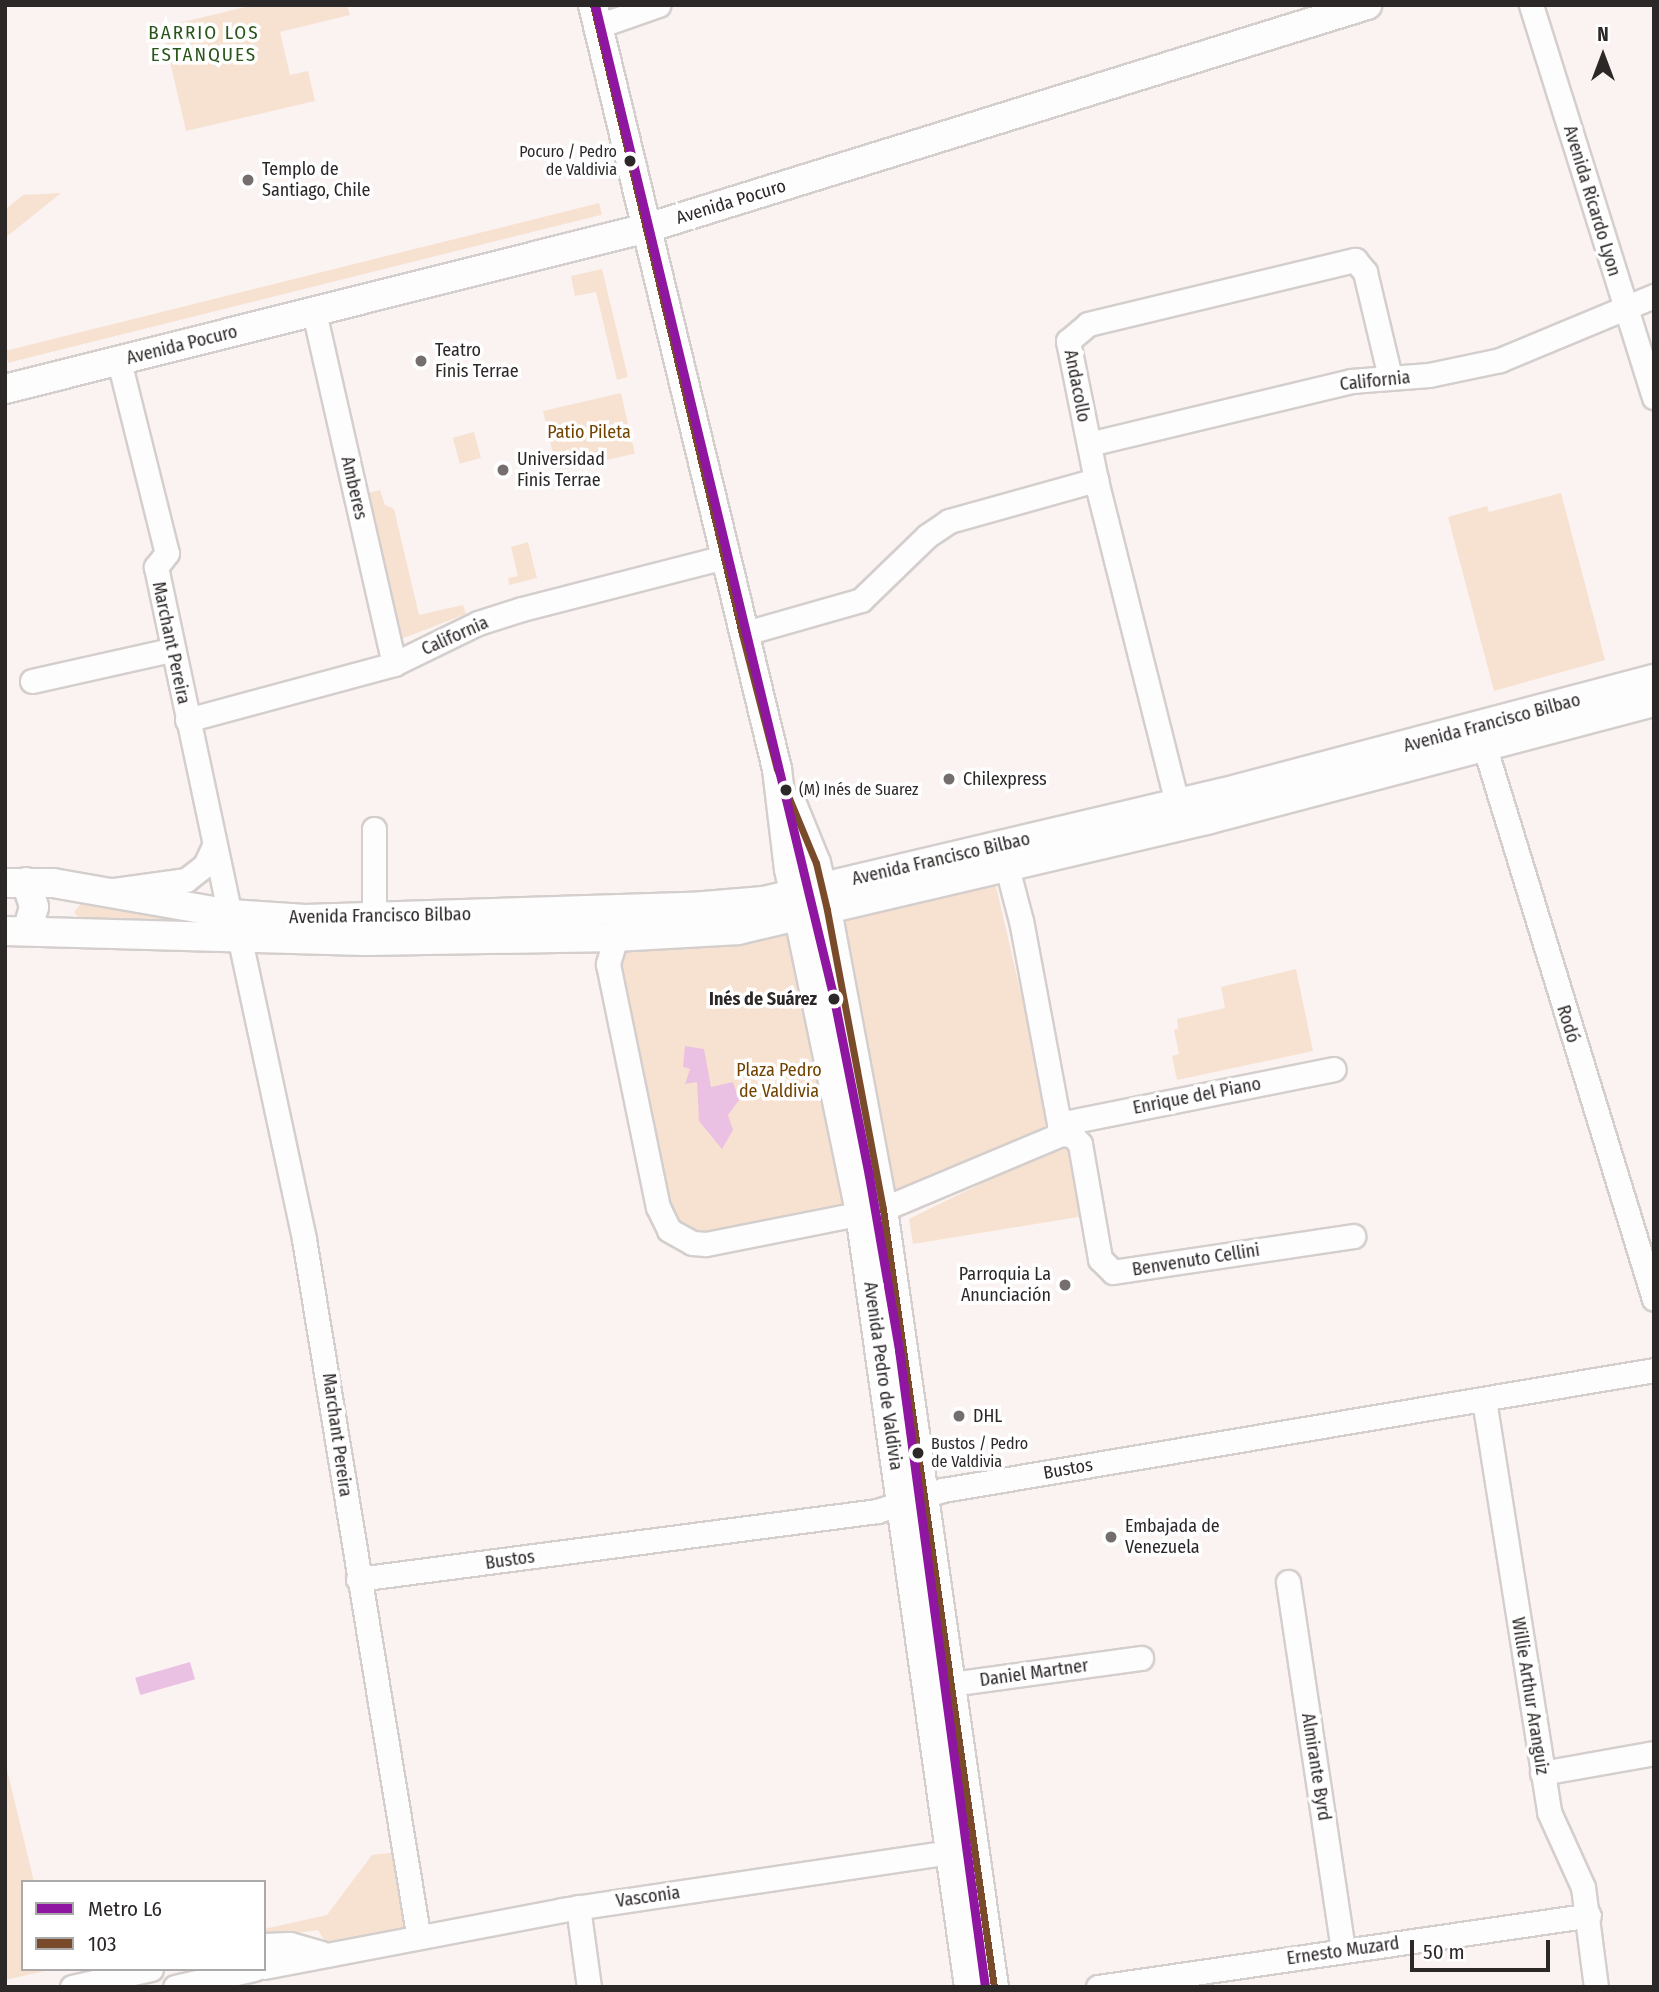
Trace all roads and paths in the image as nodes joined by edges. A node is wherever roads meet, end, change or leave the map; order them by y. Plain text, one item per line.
1 (658, 5) edge
2 (1367, 5) edge
3 (1531, 5) edge
4 (595, 15) edge
5 (648, 228) junction
6 (1654, 296) edge
7 (1625, 309) junction
8 (314, 312) junction
9 (119, 361) junction
10 (1390, 377) junction
11 (5, 389) edge
12 (1654, 397) edge
13 (1089, 444) junction
14 (1096, 481) junction
15 (724, 557) junction
16 (742, 634) junction
17 (171, 650) junction
18 (394, 664) junction
19 (1654, 679) edge
20 (32, 681) dead end
21 (1654, 702) edge
22 (187, 720) junction
23 (1485, 748) junction
24 (1177, 803) junction
25 (374, 829) dead end
26 (213, 848) junction
27 (1004, 856) junction
28 (16, 883) edge
29 (80, 886) junction
30 (111, 891) junction
31 (811, 901) junction
32 (692, 907) junction
33 (230, 914) junction
34 (374, 918) junction
35 (16, 931) edge
36 (73, 932) junction
37 (616, 937) junction
38 (240, 940) junction
39 (1334, 1069) dead end
40 (1060, 1129) junction
41 (872, 1211) junction
42 (1353, 1236) dead end
43 (1654, 1299) edge
44 (1654, 1370) edge
45 (1484, 1400) junction
46 (913, 1500) junction
47 (358, 1579) junction
48 (1288, 1582) dead end
49 (1141, 1658) dead end
50 (939, 1685) junction
51 (1654, 1753) edge
52 (1542, 1773) junction
53 (962, 1850) junction
54 (578, 1907) junction
55 (1589, 1915) junction
56 (418, 1934) junction
57 (266, 1945) edge
58 (1343, 1951) junction
59 (324, 1954) junction
60 (266, 1967) edge
61 (141, 1971) edge
62 (245, 1971) edge
63 (72, 1987) edge
64 (175, 1987) edge
65 (589, 1987) edge
66 (969, 1987) edge
67 (994, 1987) edge
68 (1098, 1987) edge
69 (1597, 1987) edge

1 - 4 street
2 - 5 main road, Avenida Pocuro
3 - 7 street, Avenida Ricardo Lyon
4 - 5 main road, Avenida Pedro de Valdivia
5 - 8 main road, Avenida Pocuro
5 - 15 main road, Avenida Pedro de Valdivia
6 - 7 street, California
7 - 10 street, California
7 - 12 street, Avenida Ricardo Lyon
8 - 9 main road, Avenida Pocuro
8 - 18 street, Amberes
9 - 11 main road, Avenida Pocuro
9 - 17 street, Marchant Pereira
10 - 13 street, California
10 - 13 street, Andacollo
13 - 14 street, Andacollo
14 - 16 street
14 - 24 street, Andacollo
15 - 16 main road, Avenida Pedro de Valdivia
15 - 18 street, California
16 - 31 main road, Avenida Pedro de Valdivia
17 - 20 street
17 - 22 street, Marchant Pereira
18 - 22 street, California
19 - 24 main road, Avenida Francisco Bilbao
21 - 23 main road, Avenida Francisco Bilbao
22 - 26 street, Marchant Pereira
23 - 27 main road, Avenida Francisco Bilbao
23 - 43 street, Rodó
24 - 27 main road, Avenida Francisco Bilbao
25 - 34 street
26 - 30 street
26 - 33 street, Marchant Pereira
27 - 31 main road, Avenida Francisco Bilbao
27 - 40 street
28 - 29 main road, Avenida Francisco Bilbao
28 - 35 main road
29 - 30 main road, Avenida Francisco Bilbao
29 - 36 main road
30 - 33 main road, Avenida Francisco Bilbao
31 - 32 main road, Avenida Francisco Bilbao
31 - 37 main road, Avenida Francisco Bilbao
31 - 41 main road, Avenida Pedro de Valdivia
32 - 34 main road, Avenida Francisco Bilbao
32 - 37 street
33 - 34 main road, Avenida Francisco Bilbao
35 - 36 main road, Avenida Francisco Bilbao
36 - 38 main road, Avenida Francisco Bilbao
37 - 38 main road, Avenida Francisco Bilbao
37 - 41 street
38 - 47 street, Marchant Pereira
39 - 40 street, Enrique del Piano
40 - 41 street
40 - 42 street, Benvenuto Cellini
41 - 46 main road, Avenida Pedro de Valdivia
44 - 45 street, Bustos
45 - 46 street, Bustos
45 - 52 street, Willie Arthur Aranguiz
46 - 47 street, Bustos
46 - 50 main road, Avenida Pedro de Valdivia
47 - 56 street, Marchant Pereira
48 - 58 street, Almirante Byrd
49 - 50 street, Daniel Martner
50 - 53 main road, Avenida Pedro de Valdivia
51 - 52 street
52 - 55 street, Willie Arthur Aranguiz
53 - 54 street, Vasconia
53 - 66 main road, Avenida Pedro de Valdivia
53 - 67 main road, Avenida Pedro de Valdivia
54 - 56 street, Vasconia
54 - 65 street
55 - 58 street, Ernesto Muzard
55 - 69 street, Willie Arthur Aranguiz
56 - 59 street, Vasconia
57 - 59 street, Vasconia
58 - 68 street, Ernesto Muzard
59 - 60 street, Vasconia
61 - 63 street
62 - 64 street

